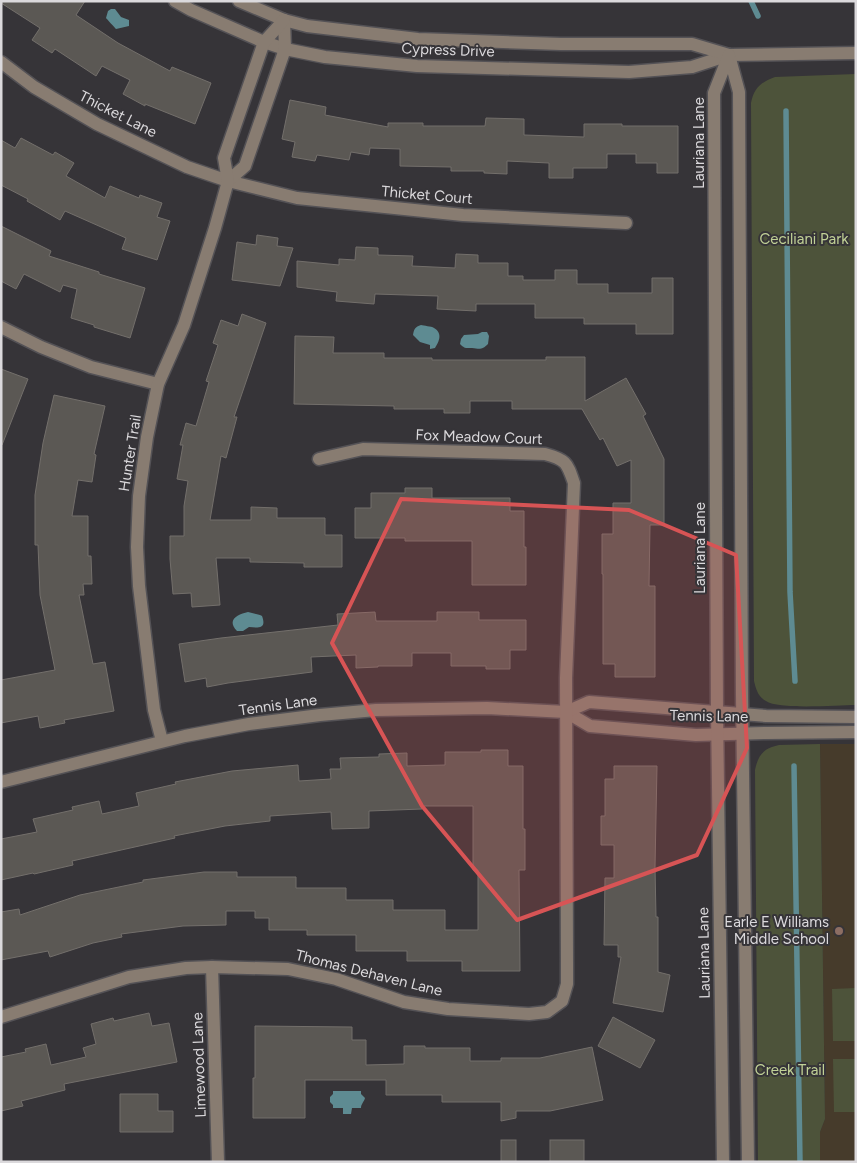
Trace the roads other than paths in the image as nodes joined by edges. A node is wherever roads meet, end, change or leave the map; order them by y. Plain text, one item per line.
1 (175, 1) edge
2 (239, 1) edge
3 (284, 20) junction
4 (264, 42) junction
5 (285, 49) junction
6 (856, 53) edge
7 (729, 55) junction
8 (1, 62) edge
9 (228, 181) junction
10 (626, 223) dead end
11 (1, 326) edge
12 (158, 384) junction
13 (319, 459) dead end
14 (566, 712) junction
15 (717, 712) junction
16 (742, 714) junction
17 (856, 717) edge
18 (856, 732) edge
19 (742, 733) junction
20 (718, 734) junction
21 (162, 741) junction
22 (1, 782) edge
23 (212, 967) junction
24 (1, 1017) edge
25 (218, 1162) edge
26 (723, 1162) edge
27 (748, 1162) edge

1 - 4 street, Cypress Drive
2 - 3 street, Cypress Drive
3 - 4 street, Hunter Trail
3 - 5 street
3 - 7 street, Cypress Drive
4 - 5 street, Cypress Drive
4 - 9 street, Hunter Trail
5 - 7 street, Cypress Drive
5 - 9 street
6 - 7 street, Cypress Drive
7 - 15 street, Lauriana Lane
7 - 16 street
8 - 9 street, Thicket Lane
9 - 10 street, Thicket Court
9 - 12 street, Hunter Trail
11 - 12 street
12 - 21 street, Hunter Trail
13 - 14 street, Fox Meadow Court
14 - 15 street, Tennis Lane
14 - 20 street, Tennis Lane
14 - 21 street, Tennis Lane
14 - 23 street, Thomas Dehaven Lane
15 - 16 street, Tennis Lane
15 - 20 street, Lauriana Lane
16 - 17 street, Tennis Lane
16 - 19 street
18 - 19 street, Tennis Lane
19 - 20 street, Tennis Lane
19 - 27 street
20 - 26 street, Lauriana Lane
21 - 22 street, Tennis Lane
23 - 24 street, Thomas Dehaven Lane
23 - 25 street, Limewood Lane

